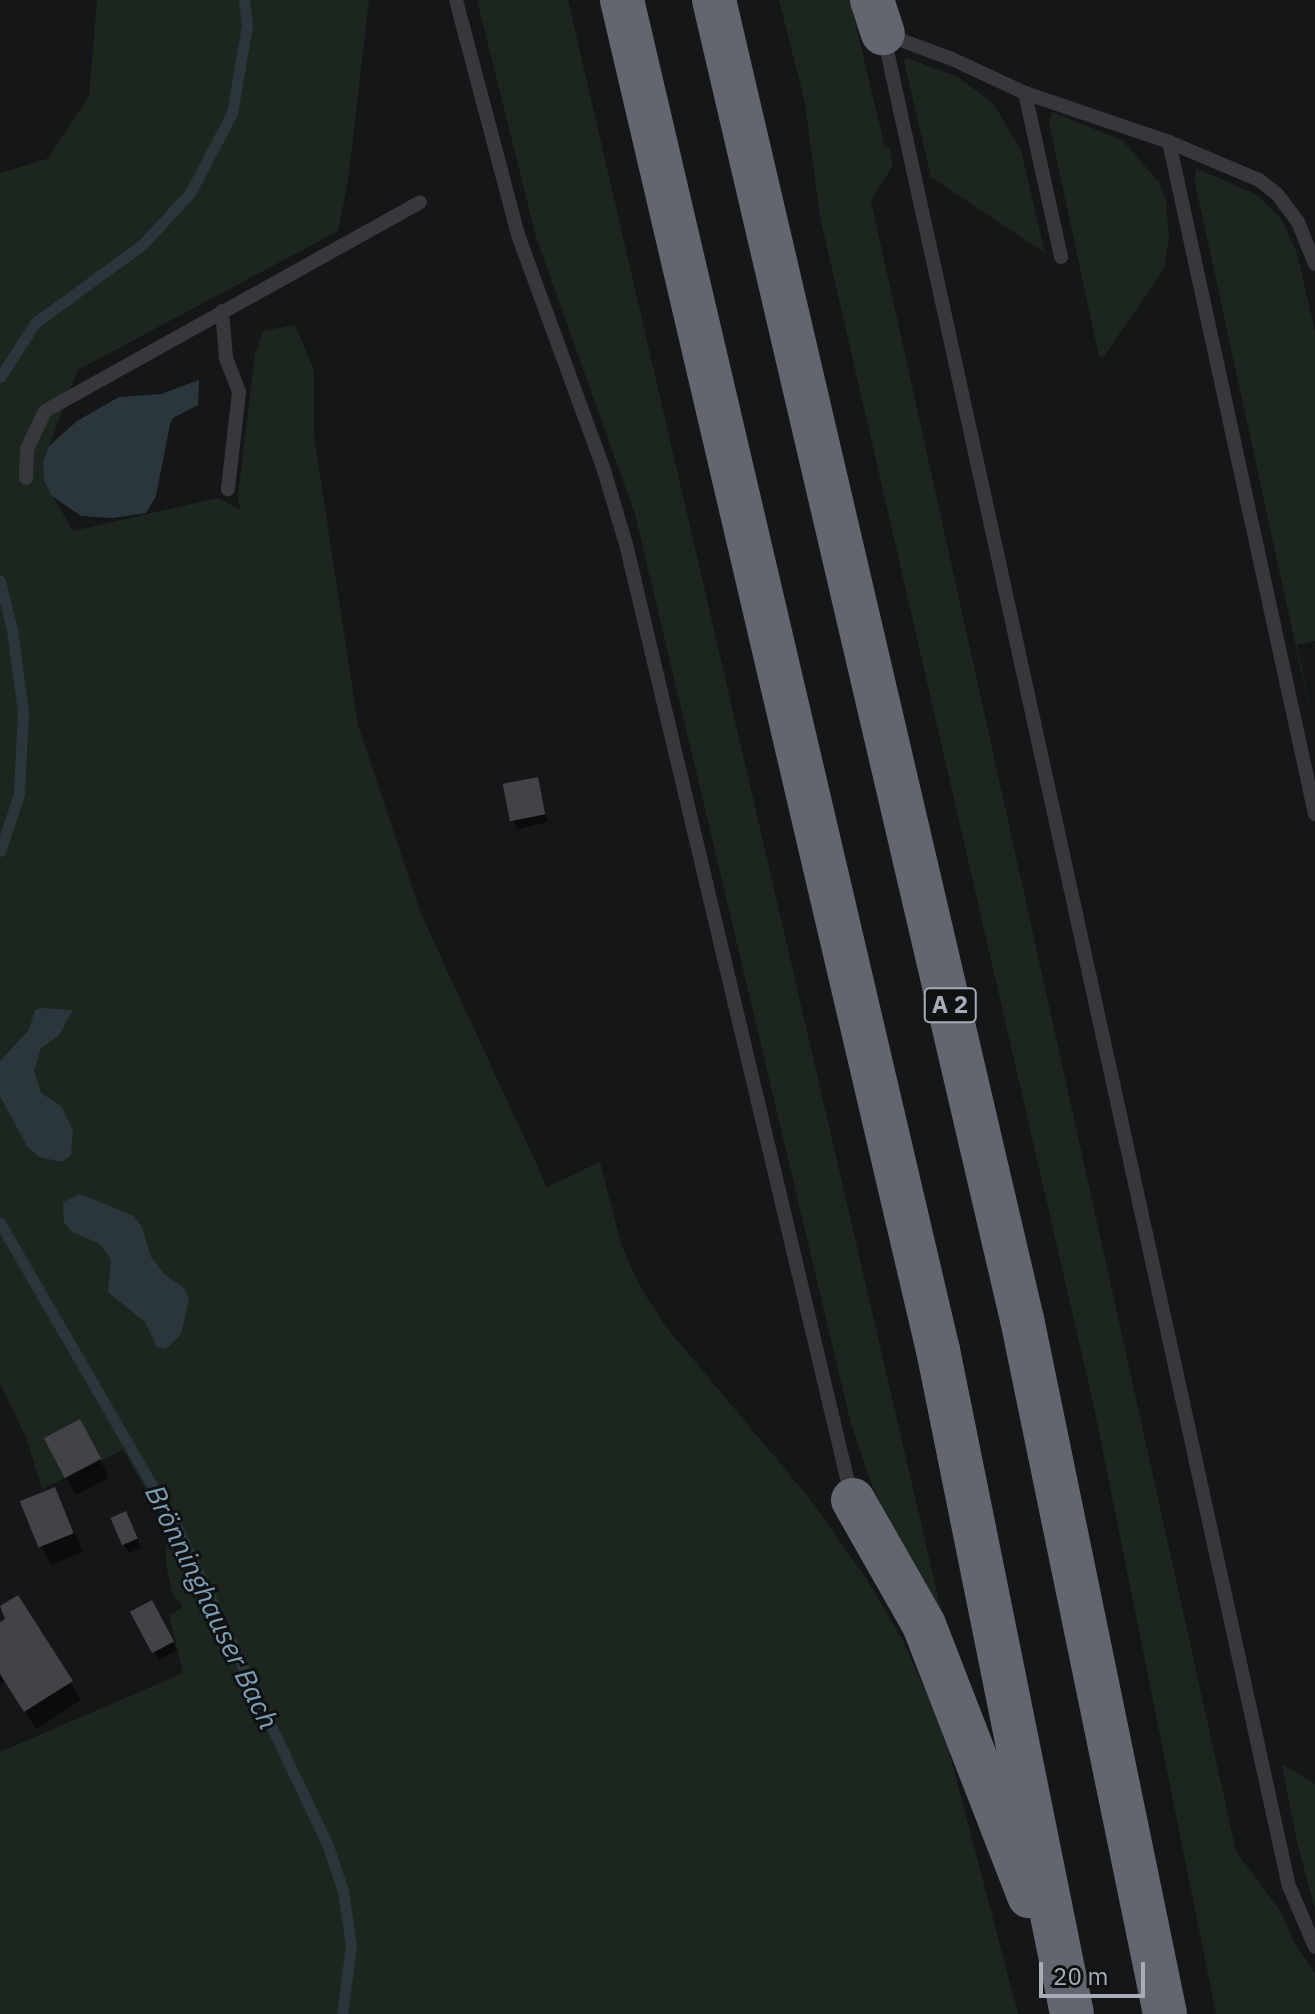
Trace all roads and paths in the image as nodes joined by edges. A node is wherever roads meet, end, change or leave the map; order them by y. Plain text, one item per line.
1 (456, 0) edge
2 (622, 0) edge
3 (714, 0) edge
4 (878, 16) edge
5 (1025, 93) junction
6 (1169, 142) junction
7 (420, 202) dead end
8 (1061, 257) dead end
9 (1315, 264) edge
10 (222, 311) junction
11 (26, 478) dead end
12 (228, 489) dead end
13 (1315, 814) edge
14 (853, 1500) joint
15 (1315, 1947) edge
16 (1071, 2008) edge
17 (1165, 2014) edge

1 - 14 lane
2 - 16 highway
3 - 17 highway, A 2
4 - 5 lane
4 - 15 lane
5 - 6 lane
5 - 8 lane
6 - 9 lane
6 - 13 lane
7 - 10 lane
10 - 11 lane
10 - 12 lane
14 - 16 highway

